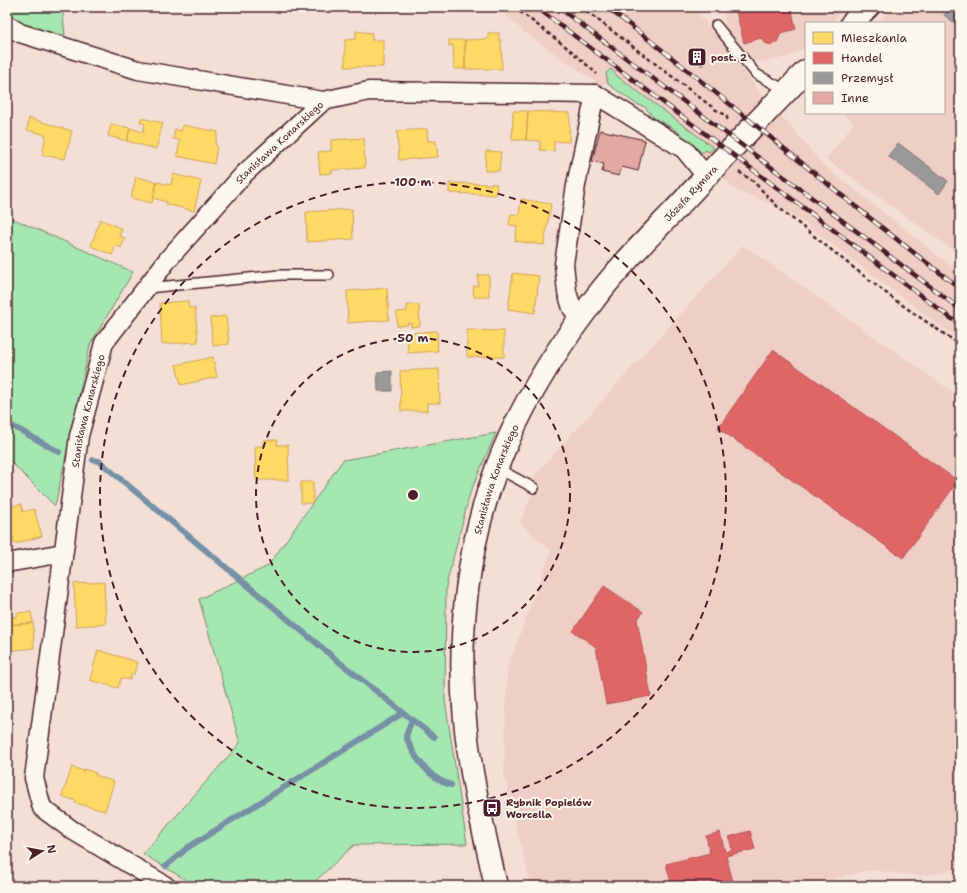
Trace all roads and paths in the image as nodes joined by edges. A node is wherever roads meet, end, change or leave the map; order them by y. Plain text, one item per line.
1 (514, 7) edge
2 (581, 7) edge
3 (868, 7) edge
4 (853, 22) edge
5 (7, 25) edge
6 (716, 25) dead end
7 (805, 72) edge
8 (787, 91) junction
9 (598, 96) junction
10 (323, 101) junction
11 (746, 133) junction
12 (721, 160) junction
13 (706, 176) junction
14 (329, 276) dead end
15 (147, 288) junction
16 (580, 319) junction
17 (960, 345) edge
18 (497, 468) junction
19 (534, 488) dead end
20 (63, 553) junction
21 (7, 563) edge
22 (166, 886) edge
23 (496, 886) edge

1 - 9 path
2 - 11 path
3 - 4 street
5 - 10 street
6 - 8 lane
7 - 8 street, Józefa Rymera
8 - 11 street, Józefa Rymera
9 - 10 street, Stanisława Konarskiego
9 - 13 street
9 - 16 street
10 - 15 street, Stanisława Konarskiego
11 - 12 street, Józefa Rymera
12 - 13 street, Józefa Rymera
12 - 17 path
13 - 16 street, Józefa Rymera
14 - 15 lane
15 - 20 street, Stanisława Konarskiego
16 - 18 street, Stanisława Konarskiego
18 - 19 lane
18 - 23 street, Stanisława Konarskiego
20 - 21 street
20 - 22 street, Stanisława Konarskiego

